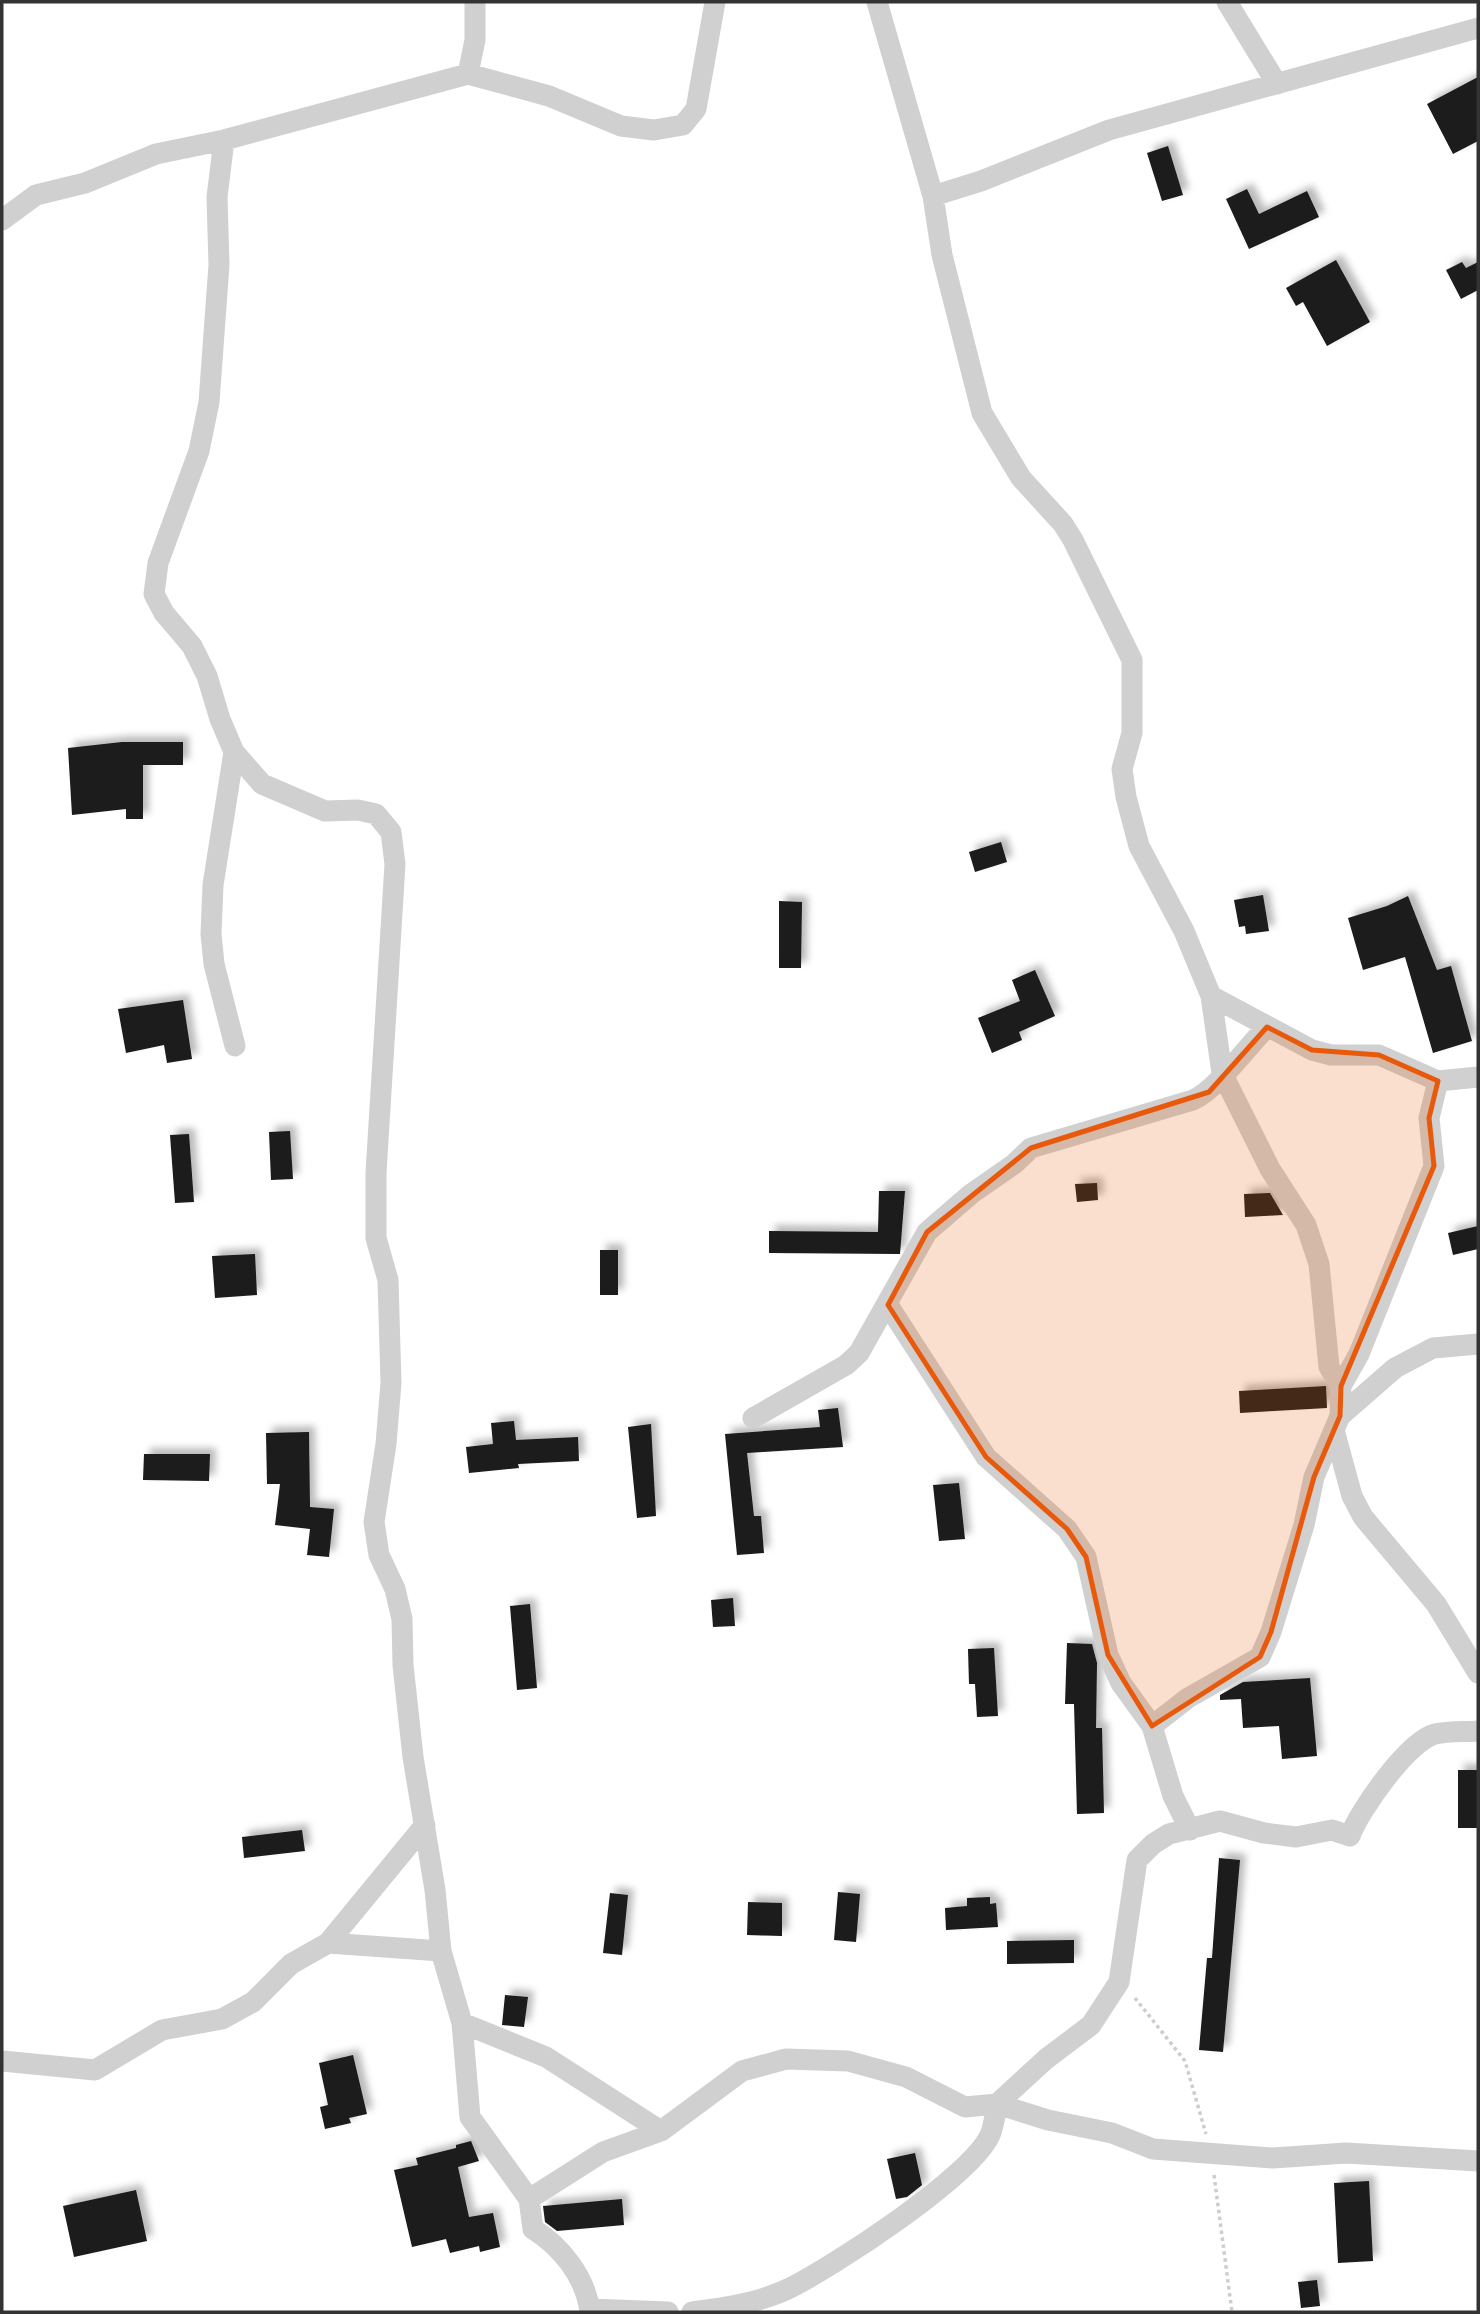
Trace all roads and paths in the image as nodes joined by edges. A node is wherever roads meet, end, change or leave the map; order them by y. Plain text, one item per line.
1 (475, 2) edge
2 (715, 2) edge
3 (877, 2) edge
4 (1227, 2) edge
5 (1478, 27) edge
6 (468, 74) junction
7 (1278, 84) junction
8 (224, 140) junction
9 (933, 196) junction
10 (2, 220) edge
11 (234, 752) junction
12 (1211, 996) junction
13 (1267, 1027) junction
14 (235, 1046) dead end
15 (1222, 1073) junction
16 (1478, 1077) edge
17 (1438, 1081) junction
18 (888, 1305) junction
19 (1478, 1343) edge
20 (1342, 1386) junction
21 (753, 1418) dead end
22 (1337, 1423) junction
23 (1478, 1673) edge
24 (1152, 1726) junction
25 (1478, 1731) edge
26 (425, 1825) junction
27 (1190, 1830) junction
28 (328, 1943) junction
29 (441, 1951) junction
30 (462, 2023) junction
31 (2, 2061) edge
32 (997, 2104) junction
33 (661, 2131) junction
34 (1478, 2161) edge
35 (529, 2199) junction
36 (590, 2311) edge
37 (667, 2312) edge
38 (691, 2312) edge

1 - 6 street
2 - 6 street
3 - 9 street
4 - 7 street
5 - 7 street
6 - 8 street
7 - 9 street
8 - 10 street
8 - 11 street
9 - 12 street
11 - 14 street
11 - 26 street
12 - 13 street
12 - 15 street
13 - 15 street
13 - 17 street
15 - 18 street
15 - 20 street
16 - 17 street
17 - 20 street
18 - 21 street
18 - 24 street
19 - 22 street
20 - 22 street
22 - 23 street
22 - 24 street
24 - 27 street
25 - 27 street
26 - 28 street
26 - 29 street
27 - 32 street
28 - 29 street
28 - 31 street
29 - 30 street
30 - 33 street
30 - 35 street
32 - 33 street
32 - 34 street
32 - 38 street
33 - 35 street
35 - 36 street
36 - 37 street

